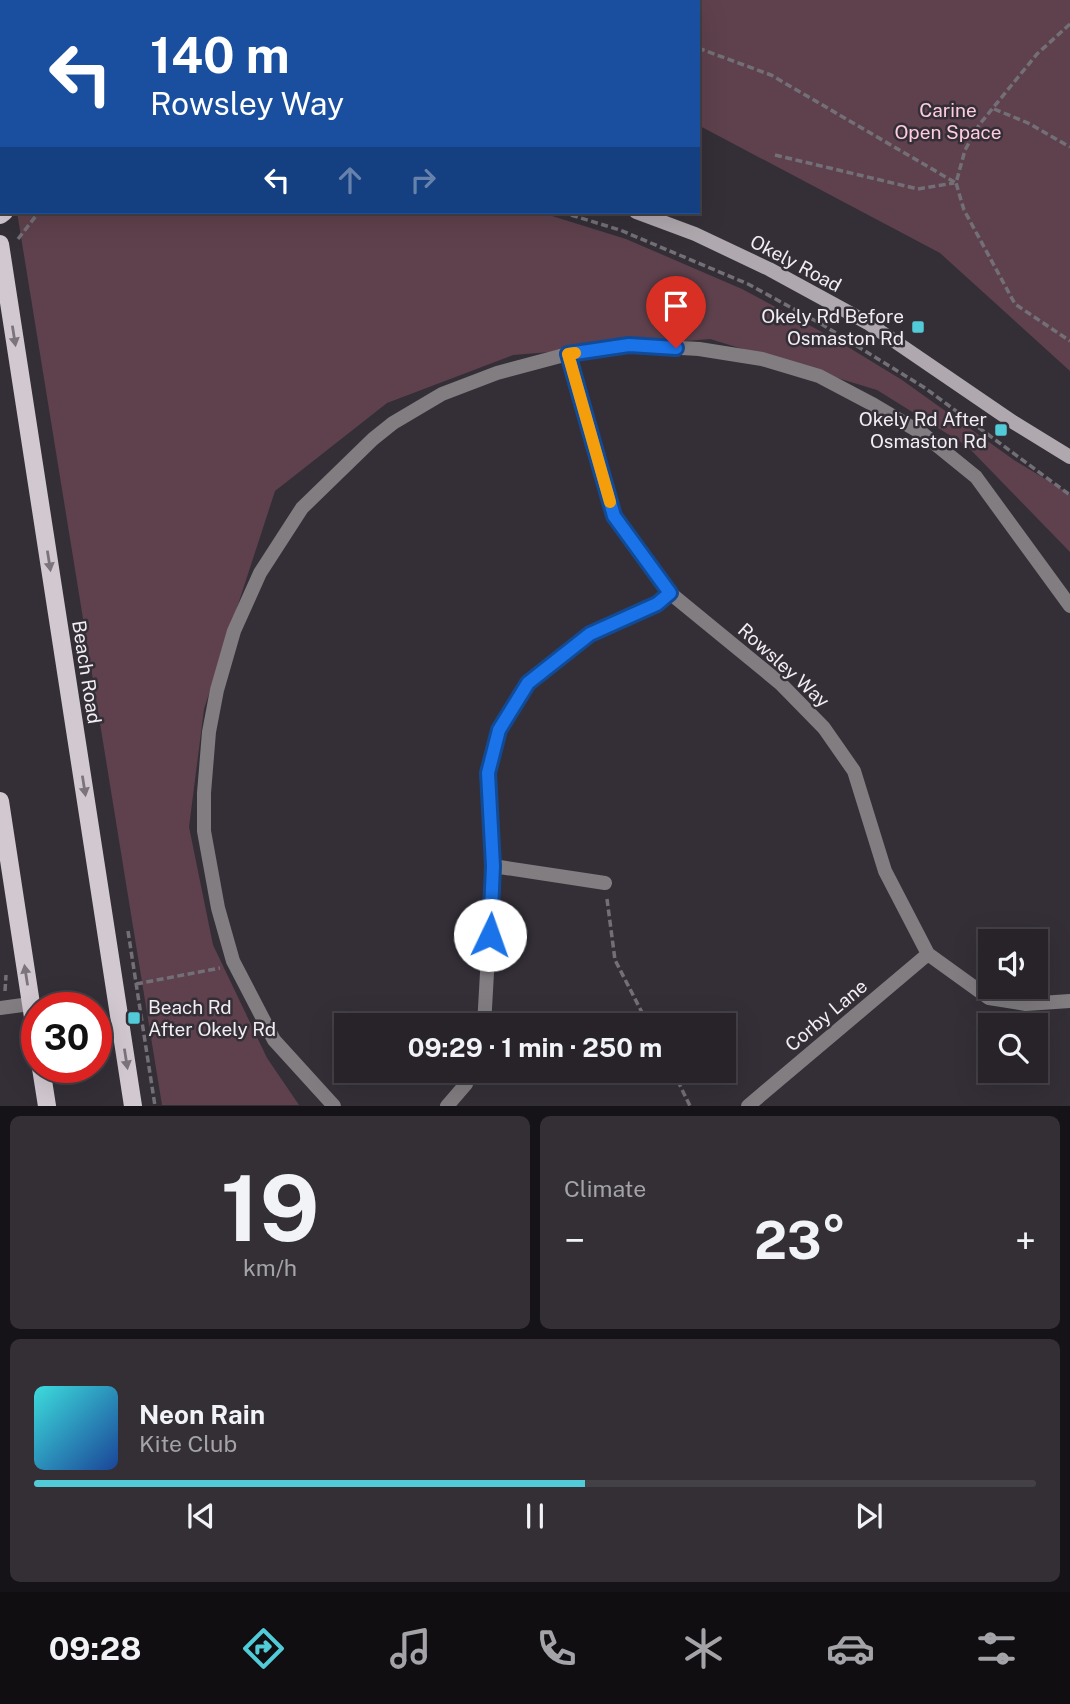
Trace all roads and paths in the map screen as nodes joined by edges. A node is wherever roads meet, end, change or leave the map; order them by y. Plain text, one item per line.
1 (1070, 24) edge
2 (700, 49) edge
3 (994, 109) junction
4 (1070, 148) edge
5 (775, 155) dead end
6 (956, 183) junction
7 (37, 214) edge
8 (568, 214) edge
9 (641, 214) edge
10 (34, 218) dead end
11 (0, 244) edge
12 (1070, 341) edge
13 (568, 354) junction
14 (1070, 457) edge
15 (1070, 495) edge
16 (670, 593) junction
17 (1070, 606) edge
18 (0, 801) edge
19 (493, 866) junction
20 (605, 883) joint
21 (928, 954) junction
22 (235, 965) junction
23 (136, 984) dead end
24 (28, 992) edge
25 (1070, 1001) edge
26 (21, 1006) edge
27 (0, 1009) edge
28 (485, 1013) edge
29 (642, 1013) edge
30 (43, 1083) edge
31 (466, 1083) edge
32 (679, 1083) edge
33 (47, 1105) edge
34 (134, 1105) edge
35 (334, 1105) edge
36 (447, 1105) edge
37 (690, 1105) edge
38 (748, 1105) edge

1 - 3 path
2 - 6 path
3 - 4 path
3 - 6 path
5 - 6 path
6 - 12 path
7 - 10 path
8 - 15 path
9 - 14 main road, Okely Road
11 -> 34 main road, Beach Road
13 - 16 street, Rowsley Way
13 - 17 street
13 - 22 street
16 - 19 street
16 - 21 street, Rowsley Way
24 -> 18 main road
19 - 20 street
19 - 28 street
20 - 29 path
21 - 25 street, Rowsley Way
21 - 38 street, Corby Lane
22 - 23 path
22 - 35 street
26 - 27 street
30 - 33 main road
31 - 36 street
32 - 37 path

